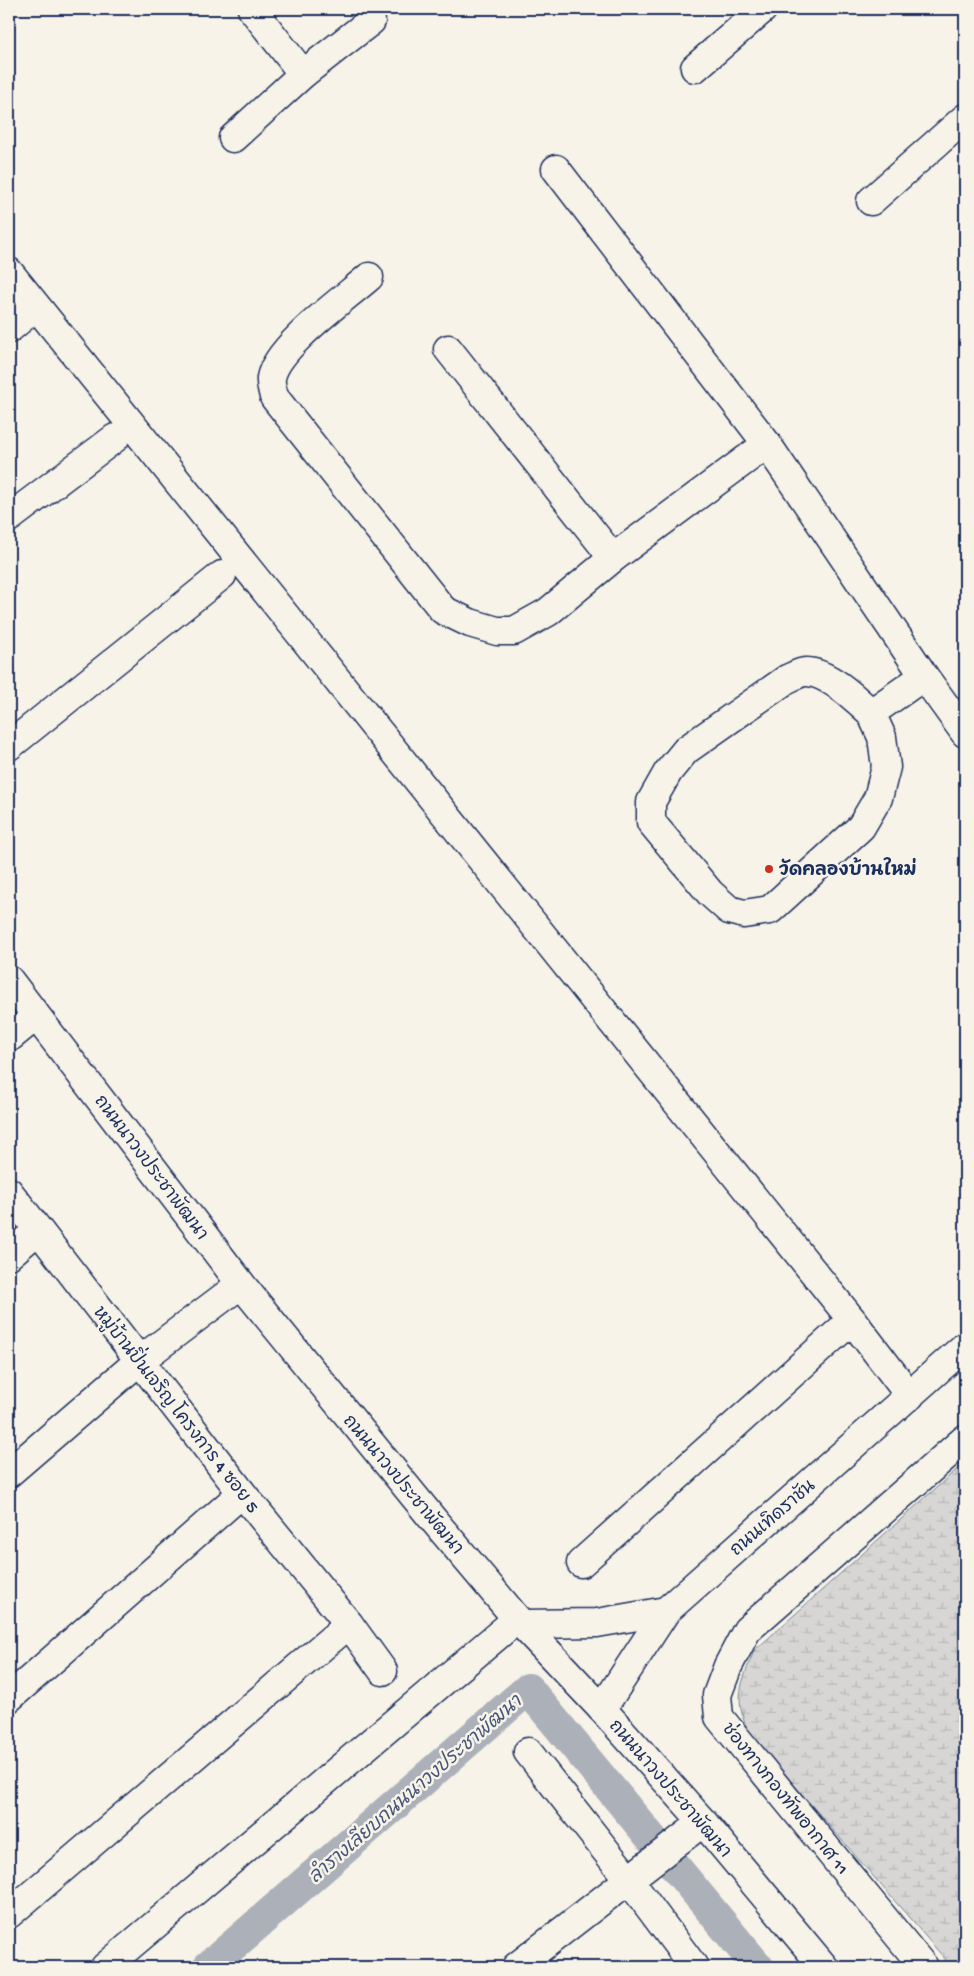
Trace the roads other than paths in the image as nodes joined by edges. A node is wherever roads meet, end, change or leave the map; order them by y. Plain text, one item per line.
1 (252, 9) edge
2 (763, 9) edge
3 (370, 22) dead end
4 (694, 68) dead end
5 (303, 74) junction
6 (965, 118) edge
7 (233, 138) dead end
8 (556, 169) dead end
9 (871, 201) dead end
10 (9, 272) edge
11 (369, 277) dead end
12 (36, 307) junction
13 (9, 329) edge
14 (448, 349) dead end
15 (115, 438) dead end
16 (767, 444) junction
17 (9, 518) edge
18 (613, 558) junction
19 (222, 575) dead end
20 (924, 676) junction
21 (871, 713) junction
22 (965, 733) edge
23 (9, 746) edge
24 (9, 980) edge
25 (36, 1016) junction
26 (9, 1038) edge
27 (9, 1192) edge
28 (38, 1230) junction
29 (9, 1255) edge
30 (241, 1284) junction
31 (852, 1320) junction
32 (965, 1346) edge
33 (139, 1361) junction
34 (910, 1396) junction
35 (965, 1440) edge
36 (9, 1473) edge
37 (242, 1493) junction
38 (581, 1563) dead end
39 (666, 1611) junction
40 (520, 1621) junction
41 (348, 1624) junction
42 (383, 1671) dead end
43 (9, 1698) edge
44 (602, 1709) junction
45 (528, 1752) dead end
46 (702, 1822) junction
47 (637, 1873) junction
48 (9, 1914) edge
49 (105, 1967) edge
50 (516, 1967) edge
51 (694, 1967) edge
52 (824, 1967) edge
53 (924, 1967) edge

1 - 5 street
2 - 4 street
3 - 5 street
5 - 7 street
6 - 9 street
8 - 16 street
10 - 12 street
11 - 18 street
12 - 13 street
12 - 31 street
14 - 18 street
15 - 17 street
16 - 18 street
16 - 20 street
19 - 23 street
20 - 21 street
20 - 22 street
21 - 21 street
24 - 25 street, ถนนนาวงประชาพัฒนา
25 - 26 street
25 - 30 street, ถนนนาวงประชาพัฒนา
27 - 28 street, หมู่บ้านปิ่นเจริญ โครงการ 4 ซอย 5
28 - 29 street
28 - 33 street, หมู่บ้านปิ่นเจริญ โครงการ 4 ซอย 5
30 - 33 street
30 - 40 street, ถนนนาวงประชาพัฒนา
31 - 34 street
31 - 38 street
32 - 34 street, ถนนเทิดราชัน
33 - 36 street
33 - 37 street, หมู่บ้านปิ่นเจริญ โครงการ 4 ซอย 5
34 - 39 street, ถนนเทิดราชัน
35 - 53 street, ช่องทางกองทัพอากาศ 11
37 - 41 street, หมู่บ้านปิ่นเจริญ โครงการ 4 ซอย 5
37 - 43 street
39 - 40 street
39 - 44 street, ถนนเทิดราชัน
40 - 44 street, ถนนนาวงประชาพัฒนา
40 - 49 street
41 - 42 street, หมู่บ้านปิ่นเจริญ โครงการ 4 ซอย 5
41 - 48 street
44 - 46 street, ถนนนาวงประชาพัฒนา
45 - 47 street
46 - 47 street
46 - 52 street, ถนนนาวงประชาพัฒนา
47 - 50 street
47 - 51 street

